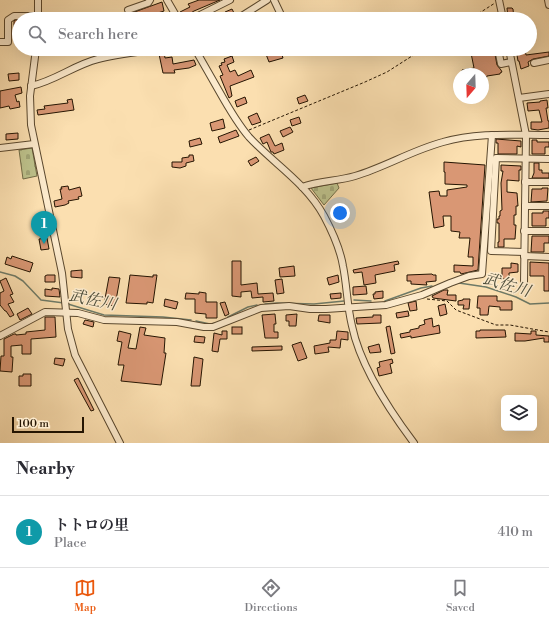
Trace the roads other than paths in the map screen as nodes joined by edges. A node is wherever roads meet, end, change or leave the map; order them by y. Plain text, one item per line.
1 (38, 0) edge
2 (150, 0) edge
3 (167, 0) edge
4 (230, 0) edge
5 (267, 0) edge
6 (274, 0) edge
7 (500, 0) edge
8 (503, 0) edge
9 (548, 0) edge
10 (549, 5) edge
11 (128, 10) dead end
12 (38, 12) edge
13 (174, 12) edge
14 (206, 12) edge
15 (247, 12) edge
16 (280, 12) edge
17 (502, 12) edge
18 (12, 17) edge
19 (0, 42) edge
20 (35, 56) edge
21 (116, 56) edge
22 (199, 56) edge
23 (499, 56) edge
24 (510, 56) edge
25 (549, 60) edge
26 (511, 62) junction
27 (534, 63) dead end
28 (31, 86) junction
29 (549, 94) edge
30 (518, 98) junction
31 (492, 135) junction
32 (526, 135) junction
33 (549, 135) edge
34 (34, 144) junction
35 (0, 148) edge
36 (525, 159) junction
37 (549, 159) edge
38 (525, 182) junction
39 (549, 182) edge
40 (302, 187) junction
41 (525, 206) junction
42 (549, 206) edge
43 (524, 231) junction
44 (549, 231) edge
45 (524, 254) junction
46 (549, 257) edge
47 (524, 282) dead end
48 (349, 308) junction
49 (67, 310) junction
50 (0, 336) edge
51 (120, 443) edge
52 (413, 443) edge

1 - 12 street
2 - 11 street
3 - 13 street
4 - 14 street
5 - 15 street
6 - 16 street
7 - 8 street
7 - 17 street
9 - 10 street
18 - 19 street
20 - 28 street
21 - 28 street
22 - 40 street
23 - 26 street
24 - 26 street
25 - 27 street
26 - 30 street
28 - 34 street
29 - 30 street
30 - 32 street
31 - 32 street
31 - 40 street
31 - 48 street
32 - 33 street
32 - 36 street
34 - 35 street
34 - 49 street
36 - 37 street
36 - 38 street
36 - 45 street
38 - 39 street
38 - 41 street
40 - 48 street
41 - 42 street
41 - 43 street
43 - 44 street
43 - 45 street
45 - 46 street
45 - 47 street
48 - 49 street
48 - 52 street
49 - 50 street
49 - 51 street

